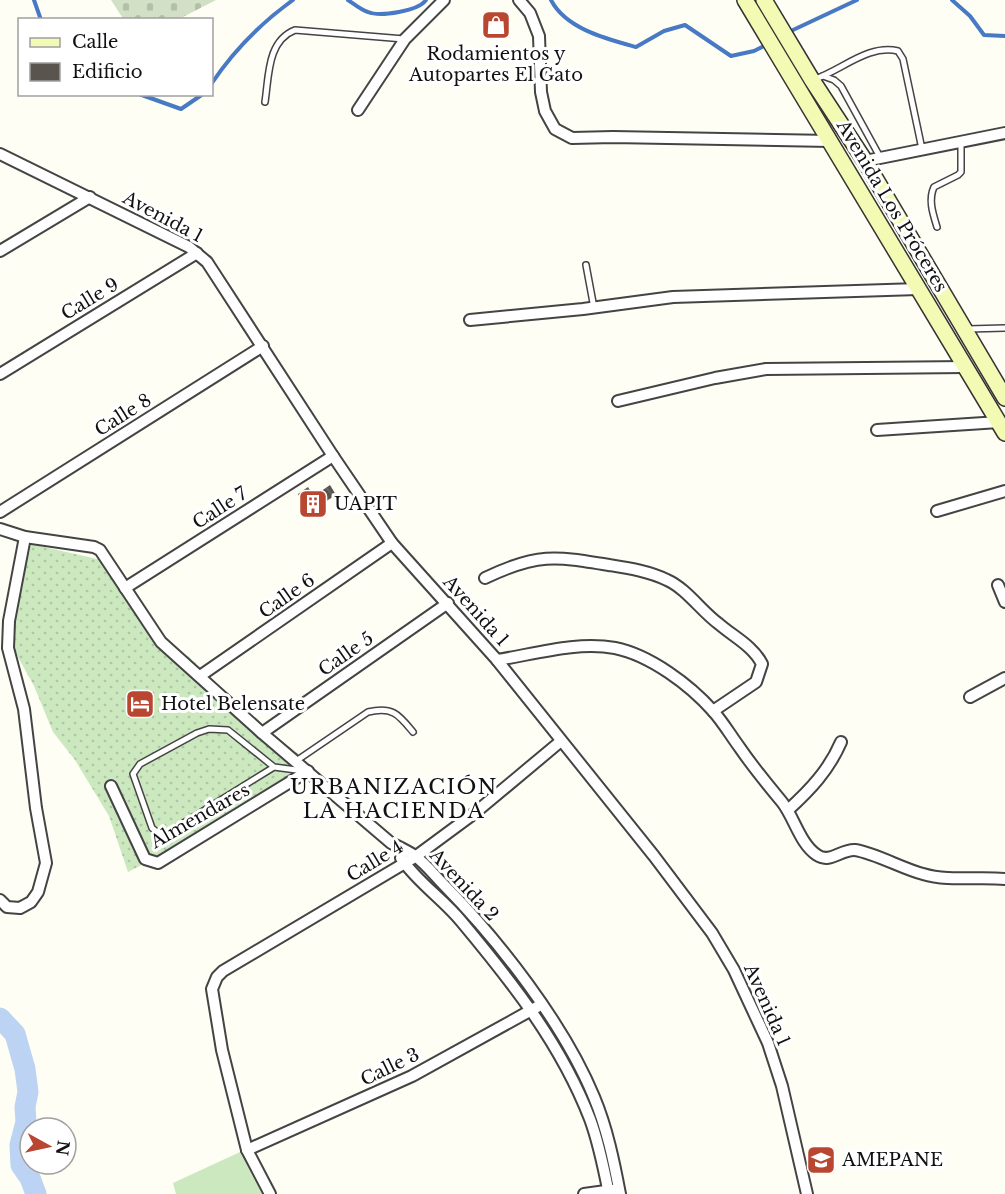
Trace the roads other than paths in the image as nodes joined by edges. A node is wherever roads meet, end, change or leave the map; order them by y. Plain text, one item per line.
1 (444, 0) edge
2 (519, 0) edge
3 (745, 0) edge
4 (764, 0) edge
5 (405, 39) junction
6 (818, 78) junction
7 (265, 102) dead end
8 (358, 110) dead end
9 (1005, 133) edge
10 (831, 141) junction
11 (961, 142) junction
12 (923, 151) junction
13 (0, 154) edge
14 (880, 159) junction
15 (865, 161) junction
16 (90, 197) junction
17 (937, 227) dead end
18 (0, 251) edge
19 (197, 254) junction
20 (586, 265) dead end
21 (918, 289) junction
22 (594, 308) junction
23 (470, 320) dead end
24 (1005, 328) edge
25 (965, 329) junction
26 (263, 346) junction
27 (966, 367) junction
28 (0, 374) edge
29 (1005, 398) edge
30 (618, 401) dead end
31 (1002, 428) edge
32 (877, 430) dead end
33 (333, 456) junction
34 (1005, 491) edge
35 (937, 511) dead end
36 (0, 512) edge
37 (0, 529) edge
38 (25, 537) junction
39 (392, 543) junction
40 (485, 578) dead end
41 (998, 585) dead end
42 (125, 588) junction
43 (1005, 602) edge
44 (448, 603) junction
45 (497, 660) junction
46 (200, 676) junction
47 (1005, 678) edge
48 (970, 697) dead end
49 (713, 711) junction
50 (262, 732) junction
51 (413, 732) dead end
52 (561, 741) junction
53 (841, 742) dead end
54 (296, 760) junction
55 (274, 767) junction
56 (308, 771) junction
57 (111, 786) dead end
58 (788, 810) junction
59 (391, 843) junction
60 (415, 856) junction
61 (404, 863) junction
62 (1005, 879) edge
63 (0, 900) edge
64 (537, 1007) junction
65 (247, 1150) junction
66 (614, 1192) edge
67 (270, 1194) edge
68 (584, 1194) edge
69 (807, 1194) edge

1 - 5 street
2 - 10 street
3 - 10 main road, Avenida Los Próceres
4 - 6 main road, Avenida Los Próceres
5 - 7 lane
5 - 8 street
6 - 12 lane
6 - 14 lane
6 - 15 main road, Avenida Los Próceres
9 - 11 street
10 - 21 main road, Avenida Los Próceres
11 - 12 street
11 - 17 lane
12 - 14 street
13 - 16 street, Avenida 1
14 - 15 street
15 - 25 main road, Avenida Los Próceres
16 - 18 street
16 - 19 street, Avenida 1
19 - 26 street, Avenida 1
19 - 28 street, Calle 9
20 - 22 lane
21 - 22 street
21 - 27 main road, Avenida Los Próceres
22 - 23 street
24 - 25 lane
25 - 29 main road, Avenida Los Próceres
26 - 33 street, Avenida 1
26 - 36 street, Calle 8
27 - 30 street
27 - 31 main road, Avenida Los Próceres
31 - 32 street
33 - 39 street, Avenida 1
33 - 42 street, Calle 7
34 - 35 street
37 - 38 street, Avenida 2
38 - 42 street, Avenida 2
38 - 63 street
39 - 44 street, Avenida 1
39 - 46 street, Calle 6
40 - 49 street
41 - 43 street
42 - 46 street, Avenida 2
44 - 45 street, Avenida 1
44 - 50 street, Calle 5
45 - 49 street
45 - 52 street, Avenida 1
46 - 50 street, Avenida 2
47 - 48 street
49 - 58 street
50 - 54 street, Avenida 2
51 - 54 lane
52 - 60 street, Calle 4
52 - 69 street, Avenida 1
53 - 58 street
54 - 56 street, Avenida 2
55 - 55 lane
55 - 56 lane
56 - 57 street, Almendares
56 - 59 street, Avenida 2
58 - 62 street
59 - 60 street, Avenida 2
59 - 61 street
60 - 61 street, Calle 4
60 - 64 street, Avenida 2
61 - 64 street
61 - 65 street, Calle 4
64 - 65 street, Calle 3
64 - 66 street
65 - 67 street
66 - 68 street

